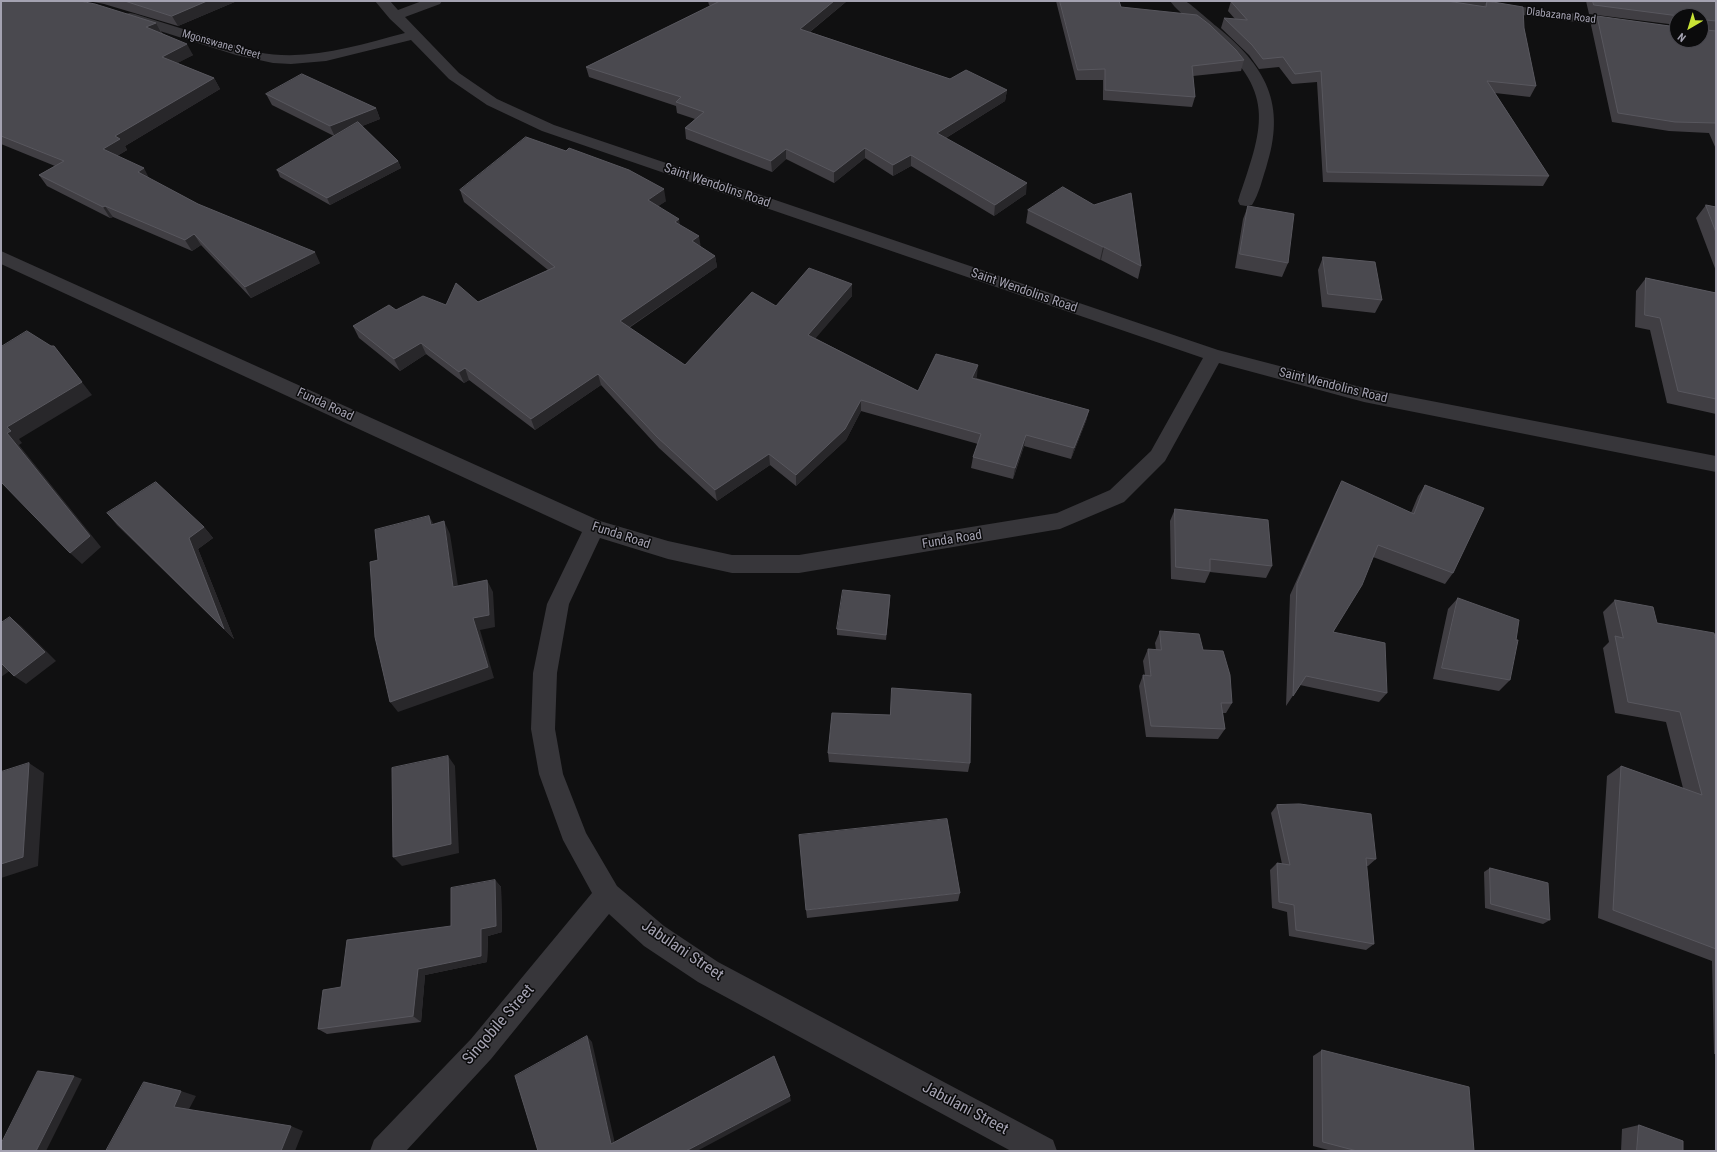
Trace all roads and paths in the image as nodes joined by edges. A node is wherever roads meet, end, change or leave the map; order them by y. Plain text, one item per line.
1 (382, 1) edge
2 (435, 1) edge
3 (1177, 1) edge
4 (1445, 1) edge
5 (119, 13) edge
6 (395, 16) junction
7 (1669, 30) edge
8 (414, 35) junction
9 (1246, 201) dead end
10 (1, 257) edge
11 (1214, 356) junction
12 (1716, 464) edge
13 (594, 528) junction
14 (608, 895) junction
15 (385, 1151) edge
16 (1042, 1151) edge

1 - 6 street, Saint Wendolins Road
2 - 6 street
3 - 9 street
4 - 7 street, Dlabazana Road
5 - 8 street, Mgonswane Street
6 - 8 street, Saint Wendolins Road
8 - 11 street, Saint Wendolins Road
10 - 13 street, Funda Road
11 - 12 street, Saint Wendolins Road
11 - 13 street, Funda Road
13 - 14 street, Jabulani Street
14 - 15 street, Sinqobile Street
14 - 16 street, Jabulani Street

